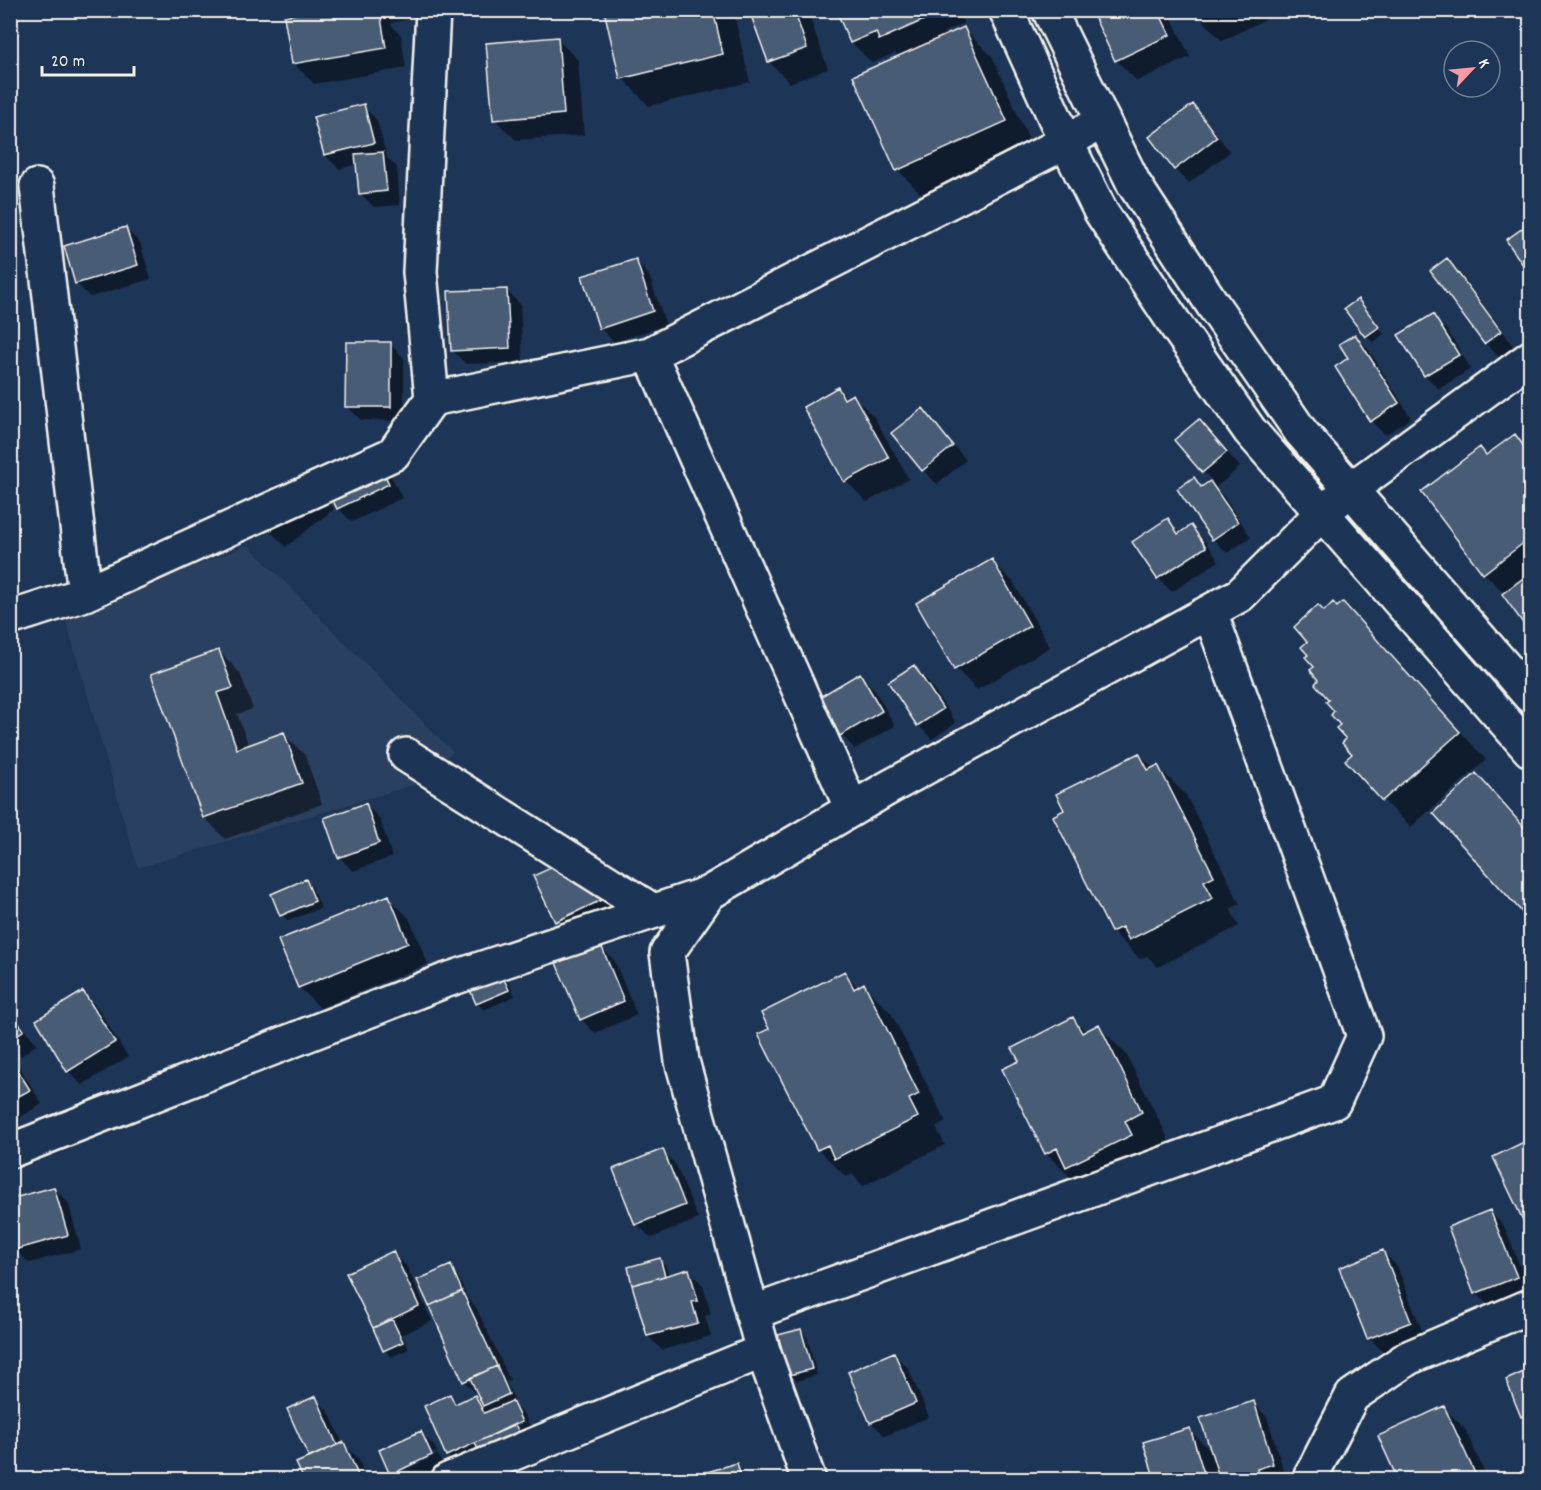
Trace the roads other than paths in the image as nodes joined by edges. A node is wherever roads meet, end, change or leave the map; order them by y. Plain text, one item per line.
1 (434, 10) edge
2 (1006, 10) edge
3 (1049, 10) edge
4 (1103, 121) junction
5 (1066, 142) junction
6 (37, 186) dead end
7 (650, 354) junction
8 (1530, 358) edge
9 (432, 399) junction
10 (1351, 489) junction
11 (1322, 513) junction
12 (85, 594) junction
13 (1210, 612) junction
14 (10, 618) edge
15 (1527, 686) edge
16 (1530, 750) edge
17 (406, 755) dead end
18 (852, 809) junction
19 (709, 893) junction
20 (653, 911) junction
21 (10, 1151) edge
22 (1530, 1306) edge
23 (752, 1313) junction
24 (763, 1351) junction
25 (448, 1479) edge
26 (808, 1479) edge
27 (1309, 1479) edge

1 - 9 street
2 - 5 street
3 - 4 street
4 - 5 street
4 - 10 street
5 - 7 street
5 - 11 street
6 - 12 street
7 - 9 street
7 - 18 street
8 - 10 street
9 - 12 street
10 - 11 street
10 - 15 street
11 - 13 street
11 - 16 street
12 - 14 street
13 - 18 street
13 - 23 street
17 - 20 street
18 - 19 street
19 - 20 street
19 - 23 street
20 - 21 street
22 - 27 street
23 - 24 street
24 - 25 street
24 - 26 street

